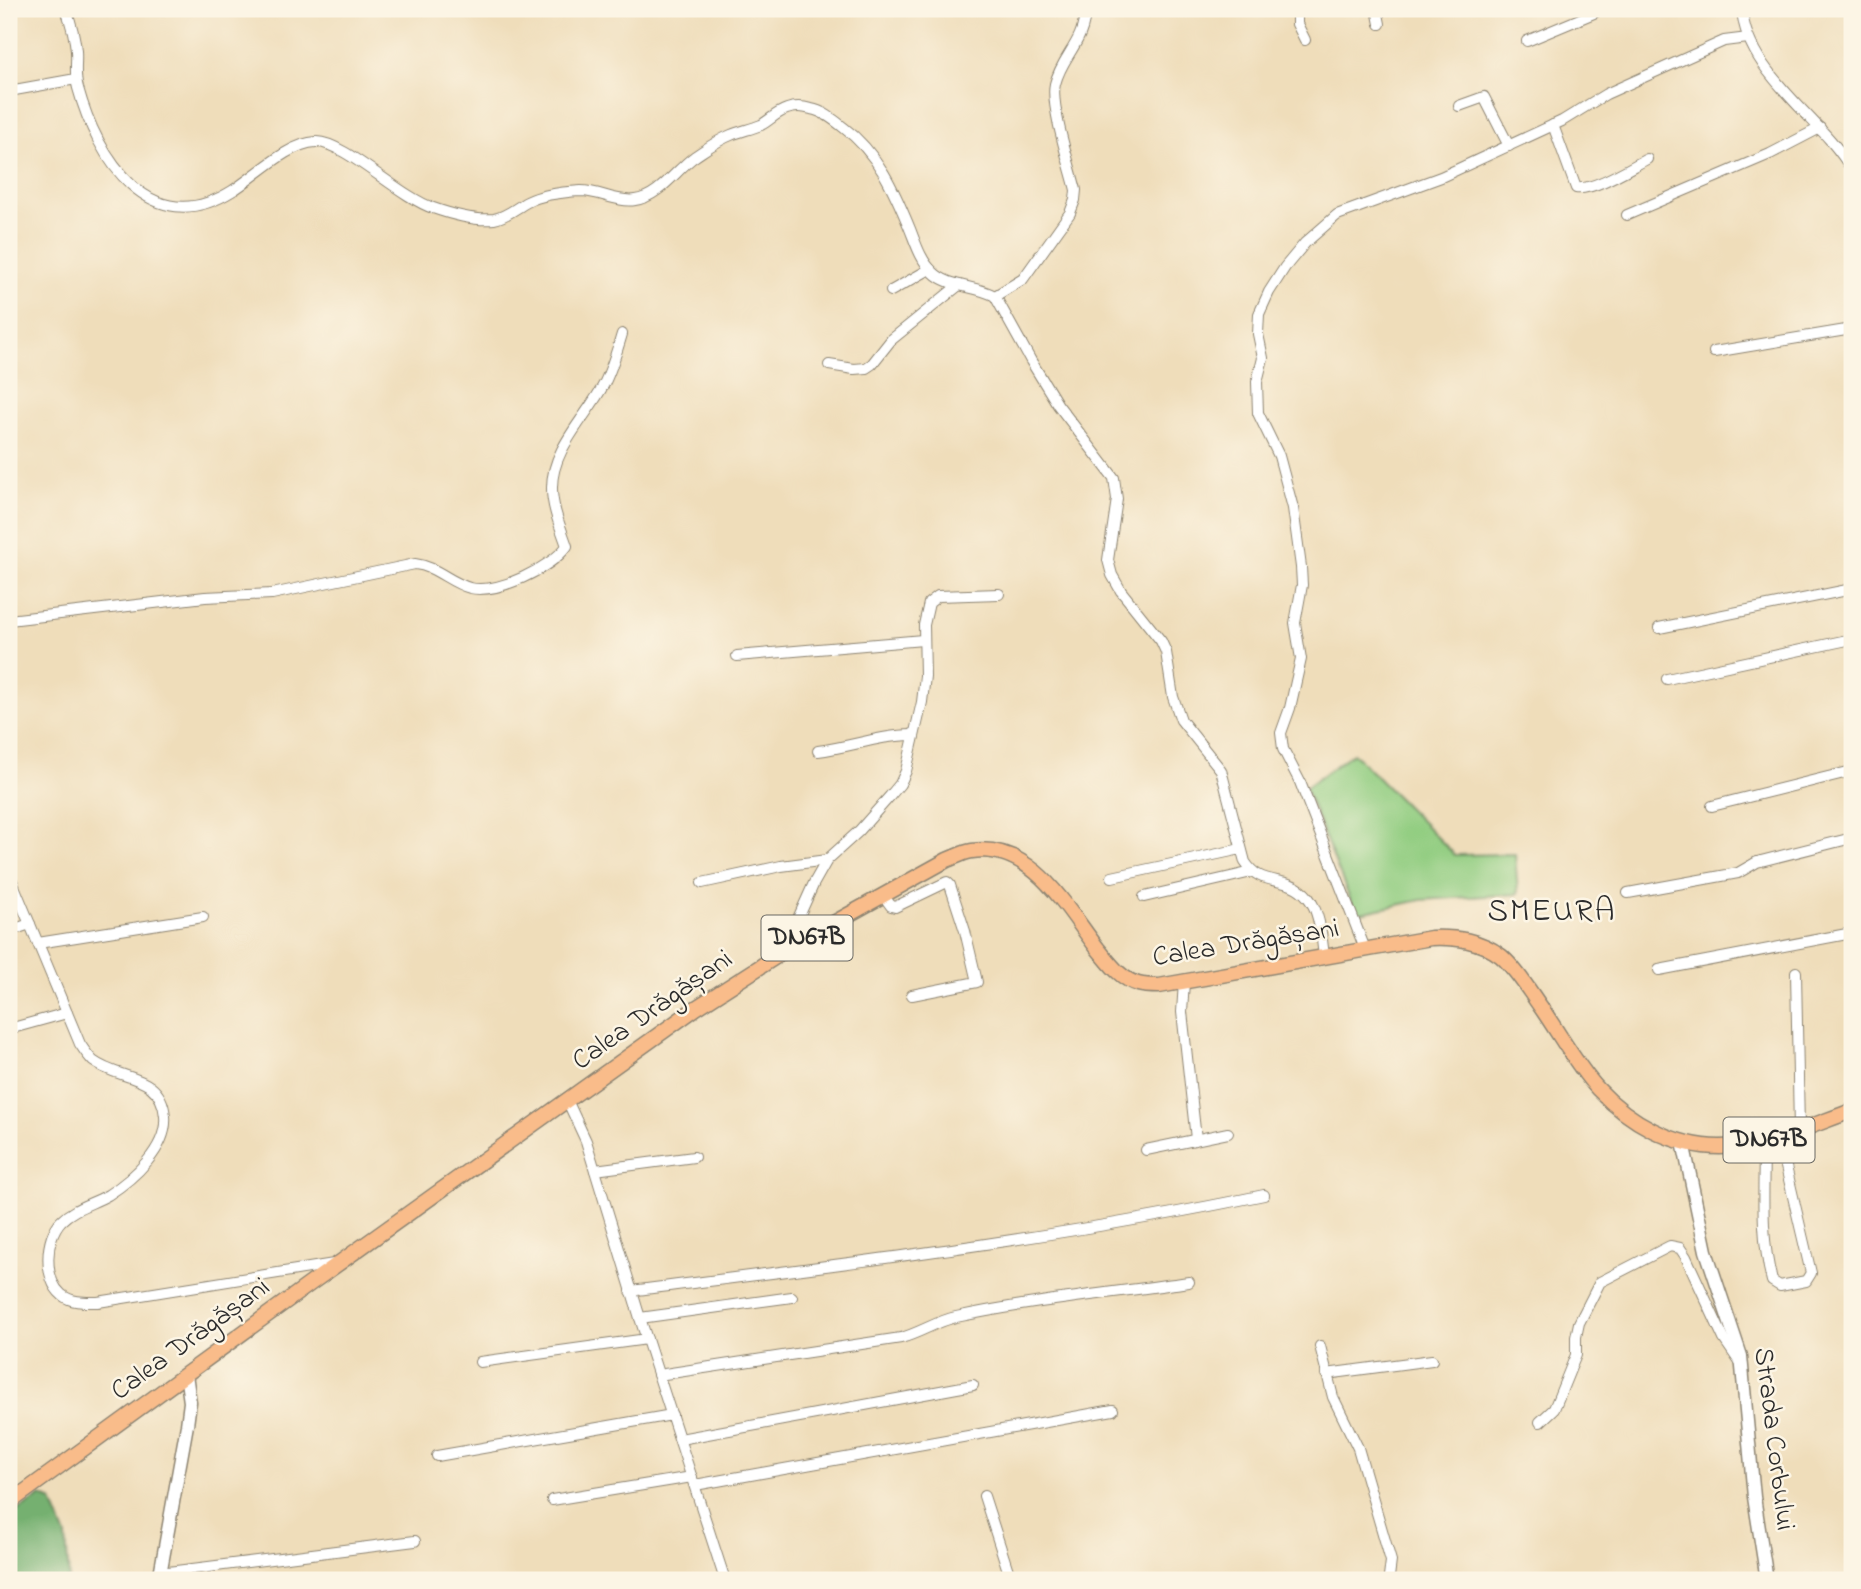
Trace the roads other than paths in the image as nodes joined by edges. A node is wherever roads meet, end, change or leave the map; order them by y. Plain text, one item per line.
1 (66, 9) edge
2 (1085, 9) edge
3 (1297, 9) edge
4 (1377, 9) edge
5 (1598, 9) edge
6 (1742, 9) edge
7 (1380, 24) dead end
8 (1748, 38) junction
9 (1305, 40) dead end
10 (1527, 41) dead end
11 (76, 79) junction
12 (9, 92) edge
13 (1460, 106) dead end
14 (1553, 125) junction
15 (1820, 128) junction
16 (1509, 146) junction
17 (1647, 159) dead end
18 (1852, 170) edge
19 (1627, 215) dead end
20 (930, 270) junction
21 (958, 285) junction
22 (891, 291) dead end
23 (995, 296) junction
24 (1852, 329) edge
25 (622, 334) dead end
26 (1714, 352) dead end
27 (830, 365) dead end
28 (1852, 589) edge
29 (999, 594) dead end
30 (9, 620) edge
31 (1659, 628) dead end
32 (1852, 639) edge
33 (923, 640) junction
34 (737, 656) dead end
35 (1667, 679) dead end
36 (913, 734) junction
37 (818, 751) dead end
38 (1852, 771) edge
39 (1712, 806) dead end
40 (1852, 838) edge
41 (1241, 849) junction
42 (827, 860) junction
43 (1252, 872) junction
44 (9, 874) edge
45 (1112, 877) dead end
46 (702, 883) dead end
47 (1628, 893) dead end
48 (883, 895) junction
49 (1144, 897) dead end
50 (203, 917) dead end
51 (30, 924) junction
52 (9, 931) edge
53 (1852, 933) edge
54 (38, 943) junction
55 (794, 945) junction
56 (1365, 949) junction
57 (1324, 956) junction
58 (1659, 970) dead end
59 (1796, 972) dead end
60 (1184, 982) junction
61 (912, 995) dead end
62 (67, 1013) junction
63 (9, 1029) edge
64 (567, 1100) junction
65 (1852, 1111) edge
66 (1798, 1130) junction
67 (1228, 1133) dead end
68 (1779, 1137) junction
69 (1196, 1139) junction
70 (1683, 1142) junction
71 (1764, 1142) junction
72 (1146, 1150) dead end
73 (694, 1157) dead end
74 (594, 1170) junction
75 (1264, 1195) dead end
76 (339, 1264) junction
77 (1189, 1282) dead end
78 (631, 1291) junction
79 (792, 1297) dead end
80 (640, 1318) junction
81 (646, 1339) junction
82 (1320, 1346) dead end
83 (1432, 1360) dead end
84 (480, 1363) dead end
85 (1743, 1367) junction
86 (187, 1374) junction
87 (1326, 1374) junction
88 (659, 1375) junction
89 (973, 1385) dead end
90 (1113, 1410) dead end
91 (672, 1415) junction
92 (1540, 1422) dead end
93 (680, 1439) junction
94 (437, 1456) dead end
95 (694, 1481) junction
96 (984, 1496) dead end
97 (552, 1500) dead end
98 (9, 1503) edge
99 (415, 1541) dead end
100 (162, 1578) edge
101 (1390, 1579) edge
102 (725, 1580) edge
103 (1011, 1580) edge
104 (1377, 1580) edge
105 (1767, 1580) edge

1 - 11 street
2 - 23 street
3 - 9 street
4 - 7 street
5 - 10 street
6 - 8 street
8 - 14 street
8 - 15 street
11 - 12 street
11 - 20 street
13 - 16 street
14 - 16 street
14 - 17 street
15 - 18 street
15 - 19 street
16 - 56 street
20 - 21 street
20 - 22 street
21 - 23 street
21 - 27 street
23 - 41 street
24 - 26 street
25 - 30 street
28 - 31 street
29 - 33 street
32 - 35 street
33 - 34 street
33 - 36 street
36 - 37 street
36 - 42 street
38 - 39 street
40 - 47 street
41 - 43 street
41 - 45 street
42 - 46 street
42 - 55 street
43 - 49 street
43 - 57 street
44 - 51 street
48 - 55 main road, Calea Drăgășani / DN67B
48 - 60 main road, Calea Drăgășani / DN67B
48 - 61 street
50 - 54 street
51 - 52 street
51 - 54 street
53 - 58 street
54 - 62 street
55 - 64 main road, Calea Drăgășani / DN67B
56 - 57 main road, Calea Drăgășani / DN67B
56 - 70 main road, Calea Drăgășani / DN67B
57 - 60 main road, Calea Drăgășani / DN67B
59 - 66 street
60 - 69 street
62 - 63 street
62 - 76 street
64 - 74 street
64 - 76 main road, Calea Drăgășani / DN67B
65 - 66 main road, DN67B
66 - 68 main road, DN67B
67 - 69 street
68 - 71 main road, DN67B
68 - 71 street
69 - 72 street
70 - 71 main road, DN67B
70 - 85 street, Strada Corbului
73 - 74 street
74 - 78 street
75 - 78 street
76 - 86 main road, Calea Drăgășani / DN67B
77 - 88 street
78 - 80 street
79 - 80 street
80 - 81 street
81 - 84 street
81 - 88 street
82 - 87 street
83 - 87 street
85 - 92 street
85 - 105 street, Strada Corbului
86 - 98 main road, Calea Drăgășani / DN67B
86 - 100 street
87 - 101 street
88 - 91 street
89 - 93 street
90 - 95 street
91 - 93 street
91 - 94 street
93 - 95 street
95 - 97 street
95 - 102 street
96 - 103 street
99 - 100 street
101 - 104 street

